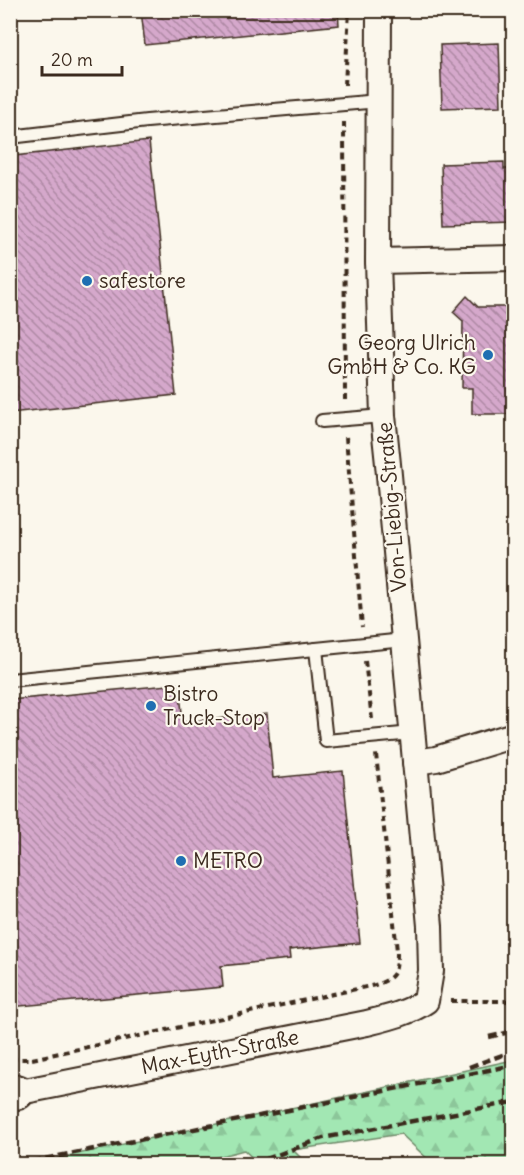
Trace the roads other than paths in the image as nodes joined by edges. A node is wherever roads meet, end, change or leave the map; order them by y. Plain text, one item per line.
1 (379, 10) edge
2 (379, 102) junction
3 (10, 137) edge
4 (513, 258) edge
5 (378, 261) junction
6 (383, 416) junction
7 (322, 421) dead end
8 (404, 640) junction
9 (316, 649) junction
10 (10, 680) edge
11 (412, 733) junction
12 (513, 735) edge
13 (415, 762) junction
14 (426, 1001) joint
15 (13, 1093) edge

1 - 2 street, Von-Liebig-Straße
2 - 3 lane
2 - 5 street, Von-Liebig-Straße
4 - 5 street
5 - 6 street, Von-Liebig-Straße
6 - 7 lane
6 - 8 street, Von-Liebig-Straße
8 - 9 lane
8 - 11 street, Von-Liebig-Straße
9 - 10 lane
9 - 11 lane
11 - 13 street, Von-Liebig-Straße
12 - 13 street
13 - 14 street, Von-Liebig-Straße
14 - 15 street, Max-Eyth-Straße

